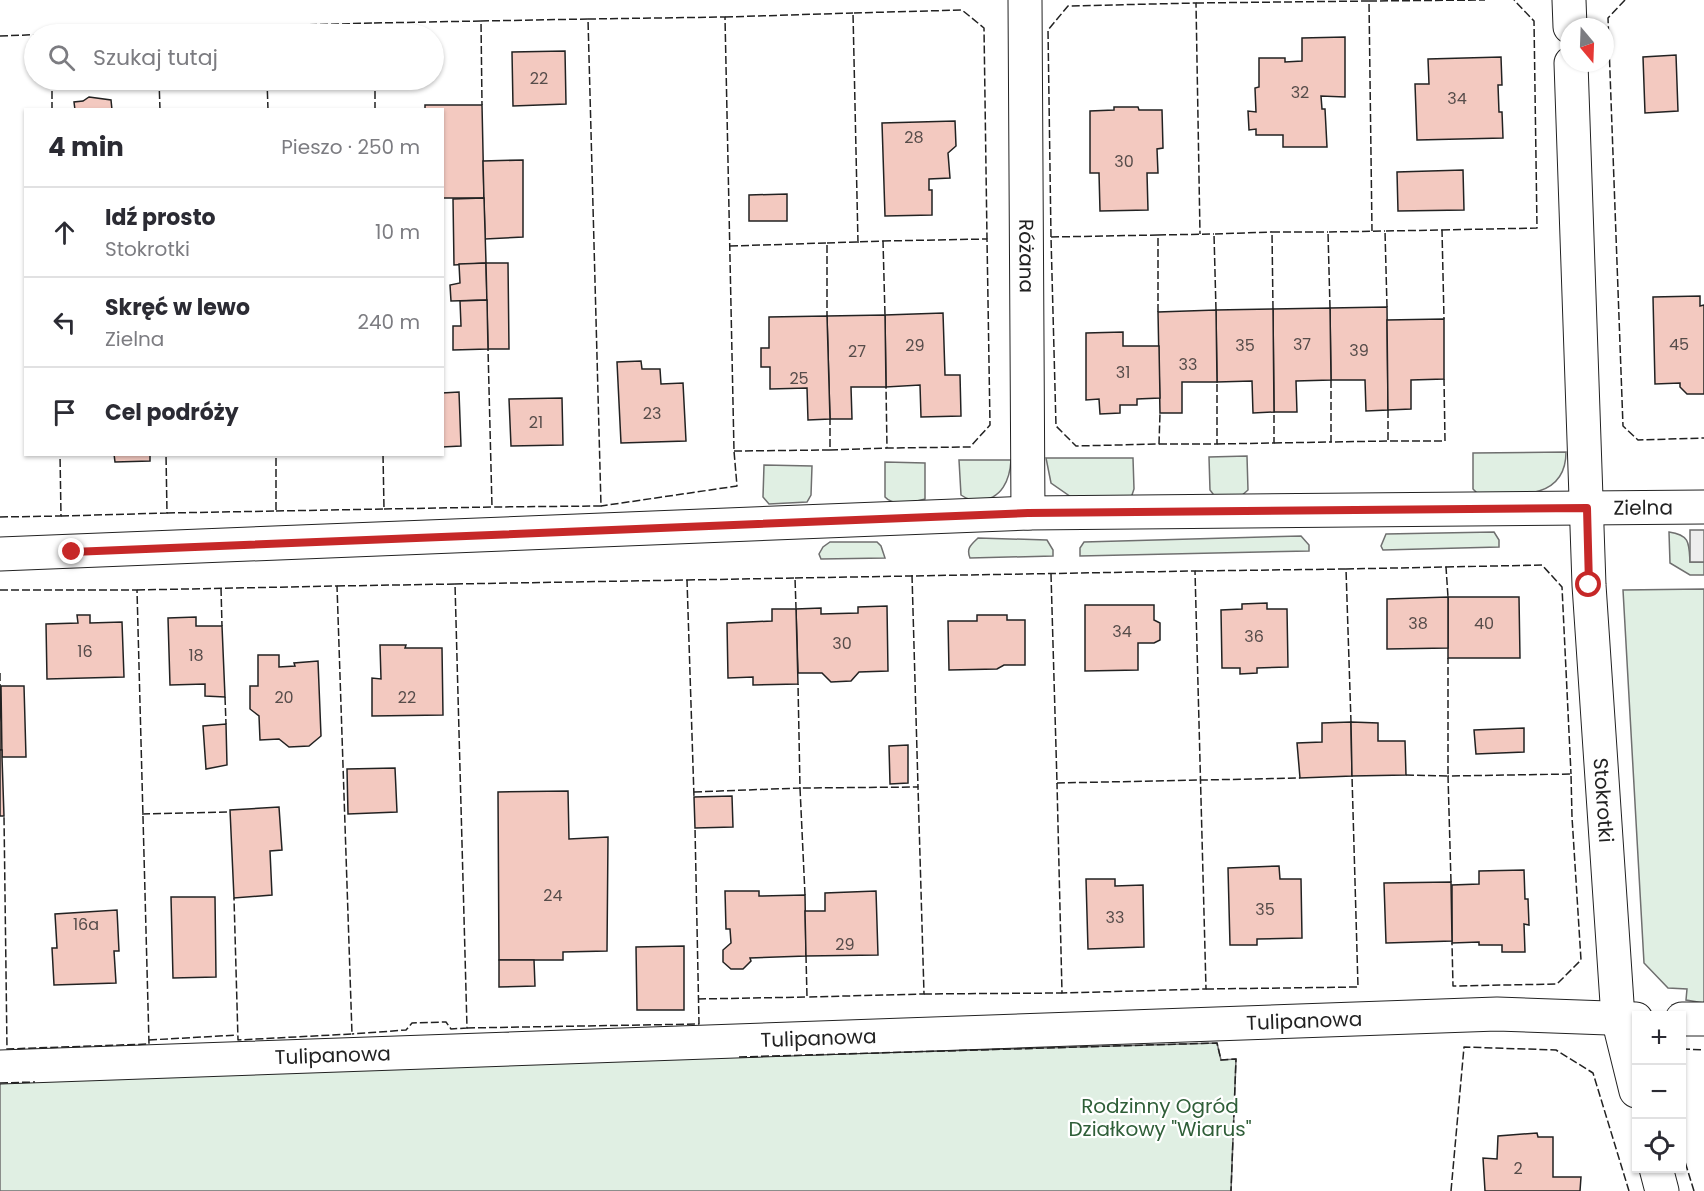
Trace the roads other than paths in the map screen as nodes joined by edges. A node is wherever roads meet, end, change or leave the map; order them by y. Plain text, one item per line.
1 (1025, 0) edge
2 (1569, 0) edge
3 (1570, 18) edge
4 (1571, 72) edge
5 (1704, 507) edge
6 (1587, 508) junction
7 (1028, 513) junction
8 (0, 554) edge
9 (1627, 1018) edge
10 (1686, 1019) edge
11 (1704, 1019) edge
12 (1633, 1065) edge
13 (0, 1067) edge
14 (1657, 1173) edge
15 (1662, 1191) edge

1 - 7 street, Różana
2 - 3 street
4 - 6 street, Stokrotki
5 - 6 street, Zielna
6 - 7 street, Zielna
6 - 9 street, Stokrotki
7 - 8 street, Zielna
9 - 12 street, Stokrotki
9 - 13 street, Tulipanowa
10 - 11 street
14 - 15 street

